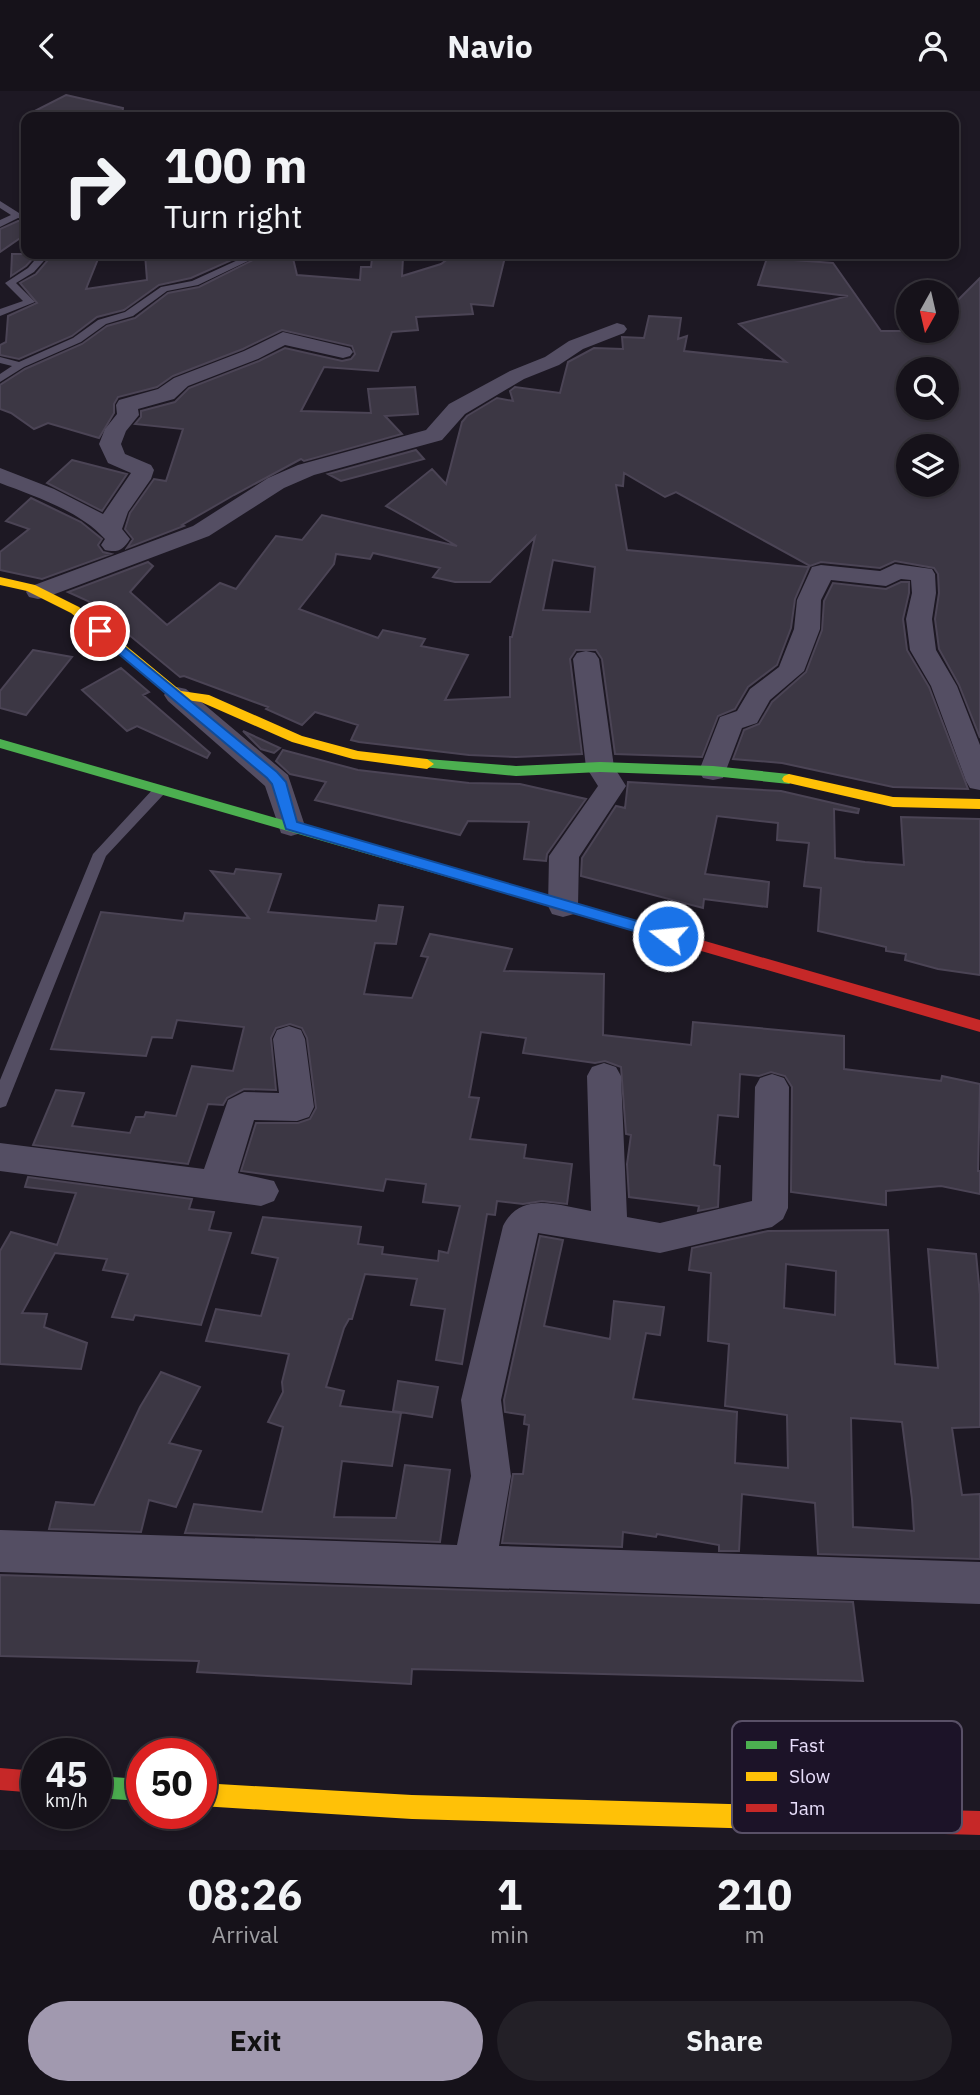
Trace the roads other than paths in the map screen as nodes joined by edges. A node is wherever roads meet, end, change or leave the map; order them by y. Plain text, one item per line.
1 (0, 204) edge
2 (21, 214) edge
3 (21, 215) edge
4 (0, 224) edge
5 (40, 259) edge
6 (247, 259) edge
7 (0, 313) edge
8 (617, 329) dead end
9 (343, 352) dead end
10 (0, 360) edge
11 (20, 365) junction
12 (0, 379) edge
13 (0, 475) edge
14 (111, 528) junction
15 (108, 564) junction
16 (0, 581) edge
17 (38, 592) junction
18 (586, 659) dead end
19 (177, 695) junction
20 (0, 743) edge
21 (600, 767) junction
22 (713, 771) junction
23 (980, 781) edge
24 (159, 791) junction
25 (980, 804) edge
26 (291, 826) junction
27 (563, 906) junction
28 (980, 1026) edge
29 (289, 1039) dead end
30 (604, 1076) dead end
31 (772, 1087) dead end
32 (0, 1101) edge
33 (0, 1157) edge
34 (217, 1184) junction
35 (261, 1191) dead end
36 (610, 1229) junction
37 (0, 1551) edge
38 (474, 1566) junction
39 (980, 1583) edge
40 (0, 1779) edge
41 (21, 1781) edge
42 (217, 1795) edge
43 (732, 1816) edge
44 (962, 1822) edge
45 (980, 1823) edge

1 - 2 lane
3 - 4 lane
5 - 7 lane
6 - 11 lane
8 - 15 street
9 - 14 street
10 - 11 lane
11 - 12 lane
13 - 14 street
14 - 15 street
15 - 17 street
16 - 17 main road
17 - 19 main road
18 - 21 street
19 - 21 main road
19 - 26 street
20 - 24 main road
21 - 22 main road
21 - 27 street
22 - 23 street
22 - 25 main road
24 - 26 main road
24 - 32 lane
26 - 27 main road
27 - 28 main road
29 - 34 street
30 - 36 street
31 - 36 street
33 - 34 street
34 - 35 street
36 - 38 street
37 - 38 street
38 - 39 street
40 - 41 main road
42 - 43 main road
44 - 45 main road

